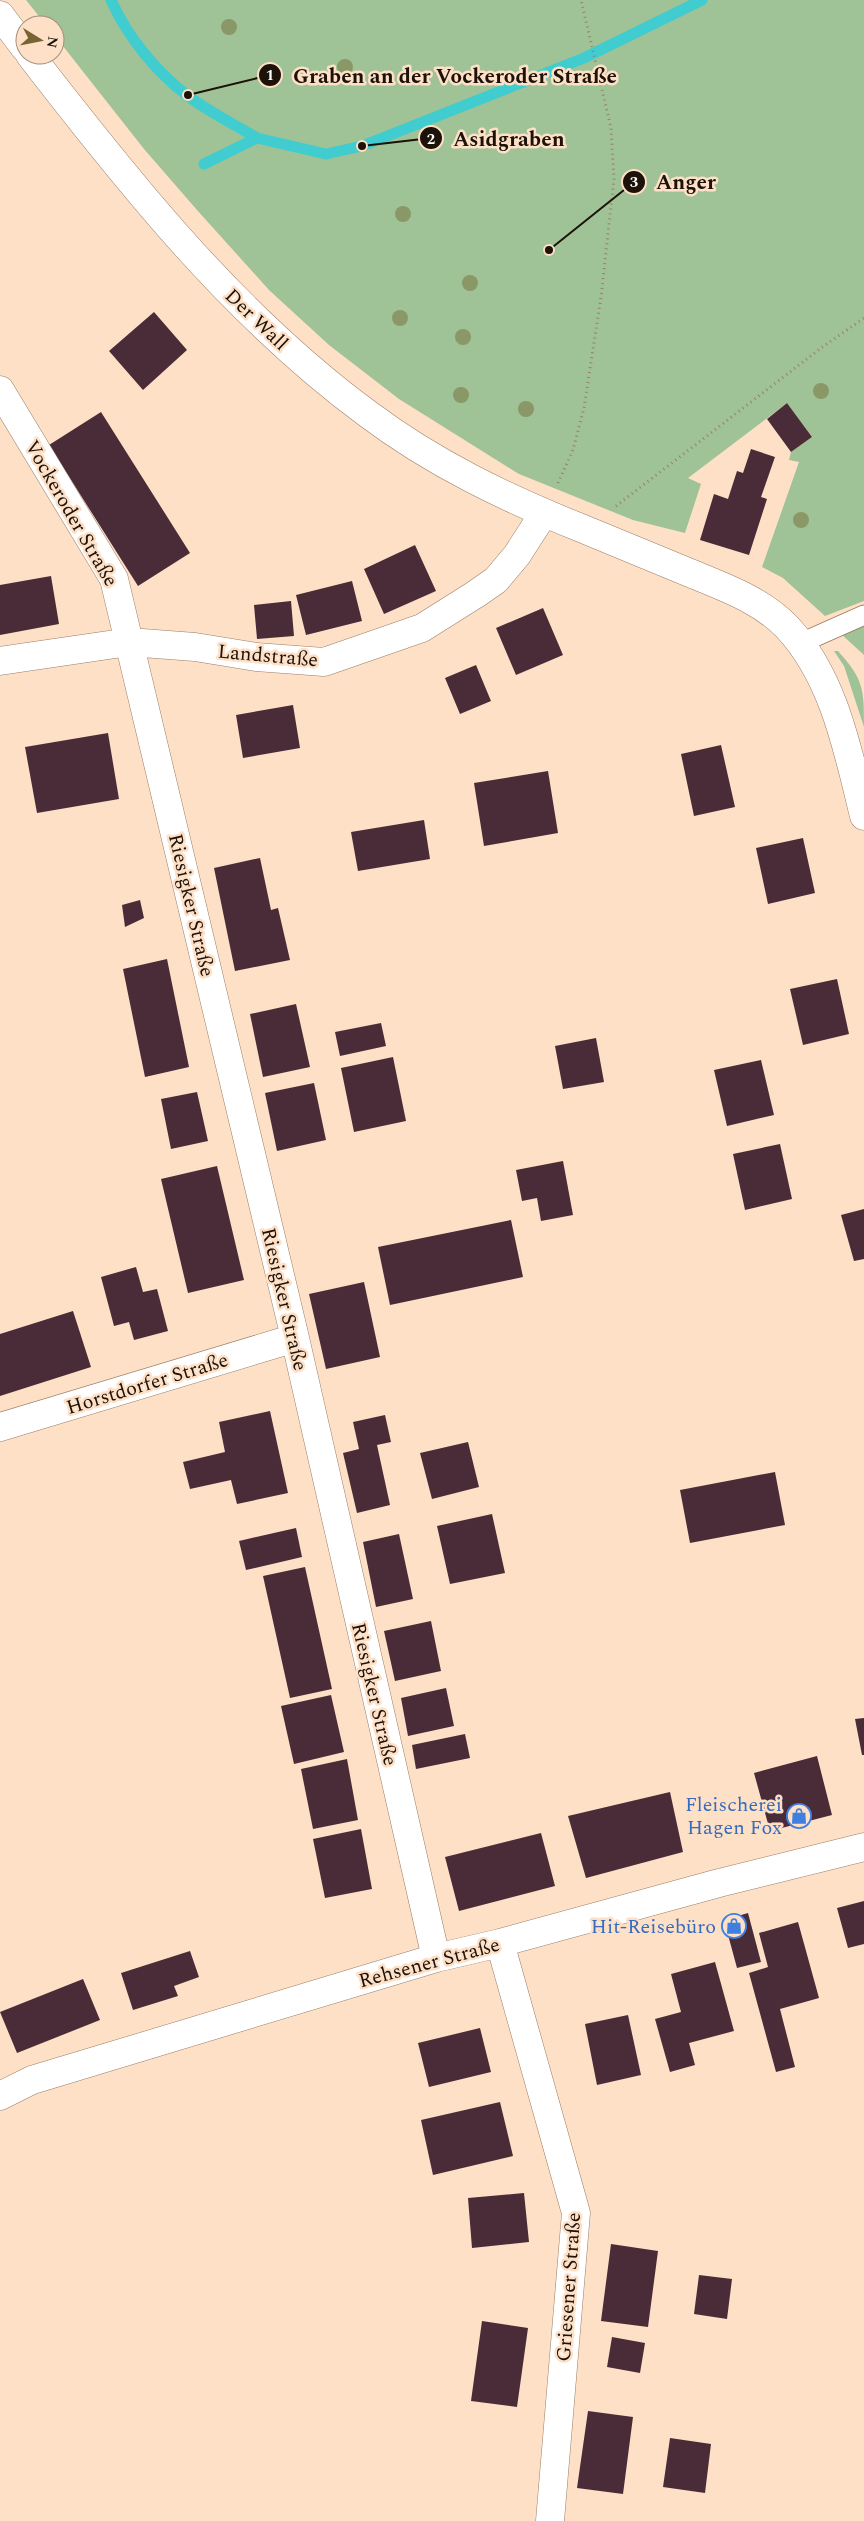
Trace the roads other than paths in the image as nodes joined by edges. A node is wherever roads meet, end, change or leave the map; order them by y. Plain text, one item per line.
1 (0, 15) edge
2 (15, 35) edge
3 (38, 65) edge
4 (0, 390) edge
5 (544, 513) junction
6 (864, 616) edge
7 (129, 642) junction
8 (801, 643) junction
9 (0, 661) edge
10 (864, 816) edge
11 (295, 1338) junction
12 (0, 1427) edge
13 (864, 1847) edge
14 (500, 1943) junction
15 (436, 1958) junction
16 (0, 2096) edge
17 (550, 2521) edge

1 - 2 street
3 - 5 street, Der Wall
4 - 7 street, Vockeroder Straße
5 - 7 street, Landstraße
5 - 8 street, Der Wall
6 - 8 lane
7 - 9 street, Landstraße
7 - 11 street, Riesigker Straße
8 - 10 street, Der Wall
11 - 12 street, Horstdorfer Straße
11 - 15 street, Riesigker Straße
13 - 14 street, Rehsener Straße
14 - 15 street, Rehsener Straße
14 - 17 street, Griesener Straße
15 - 16 street, Rehsener Straße

